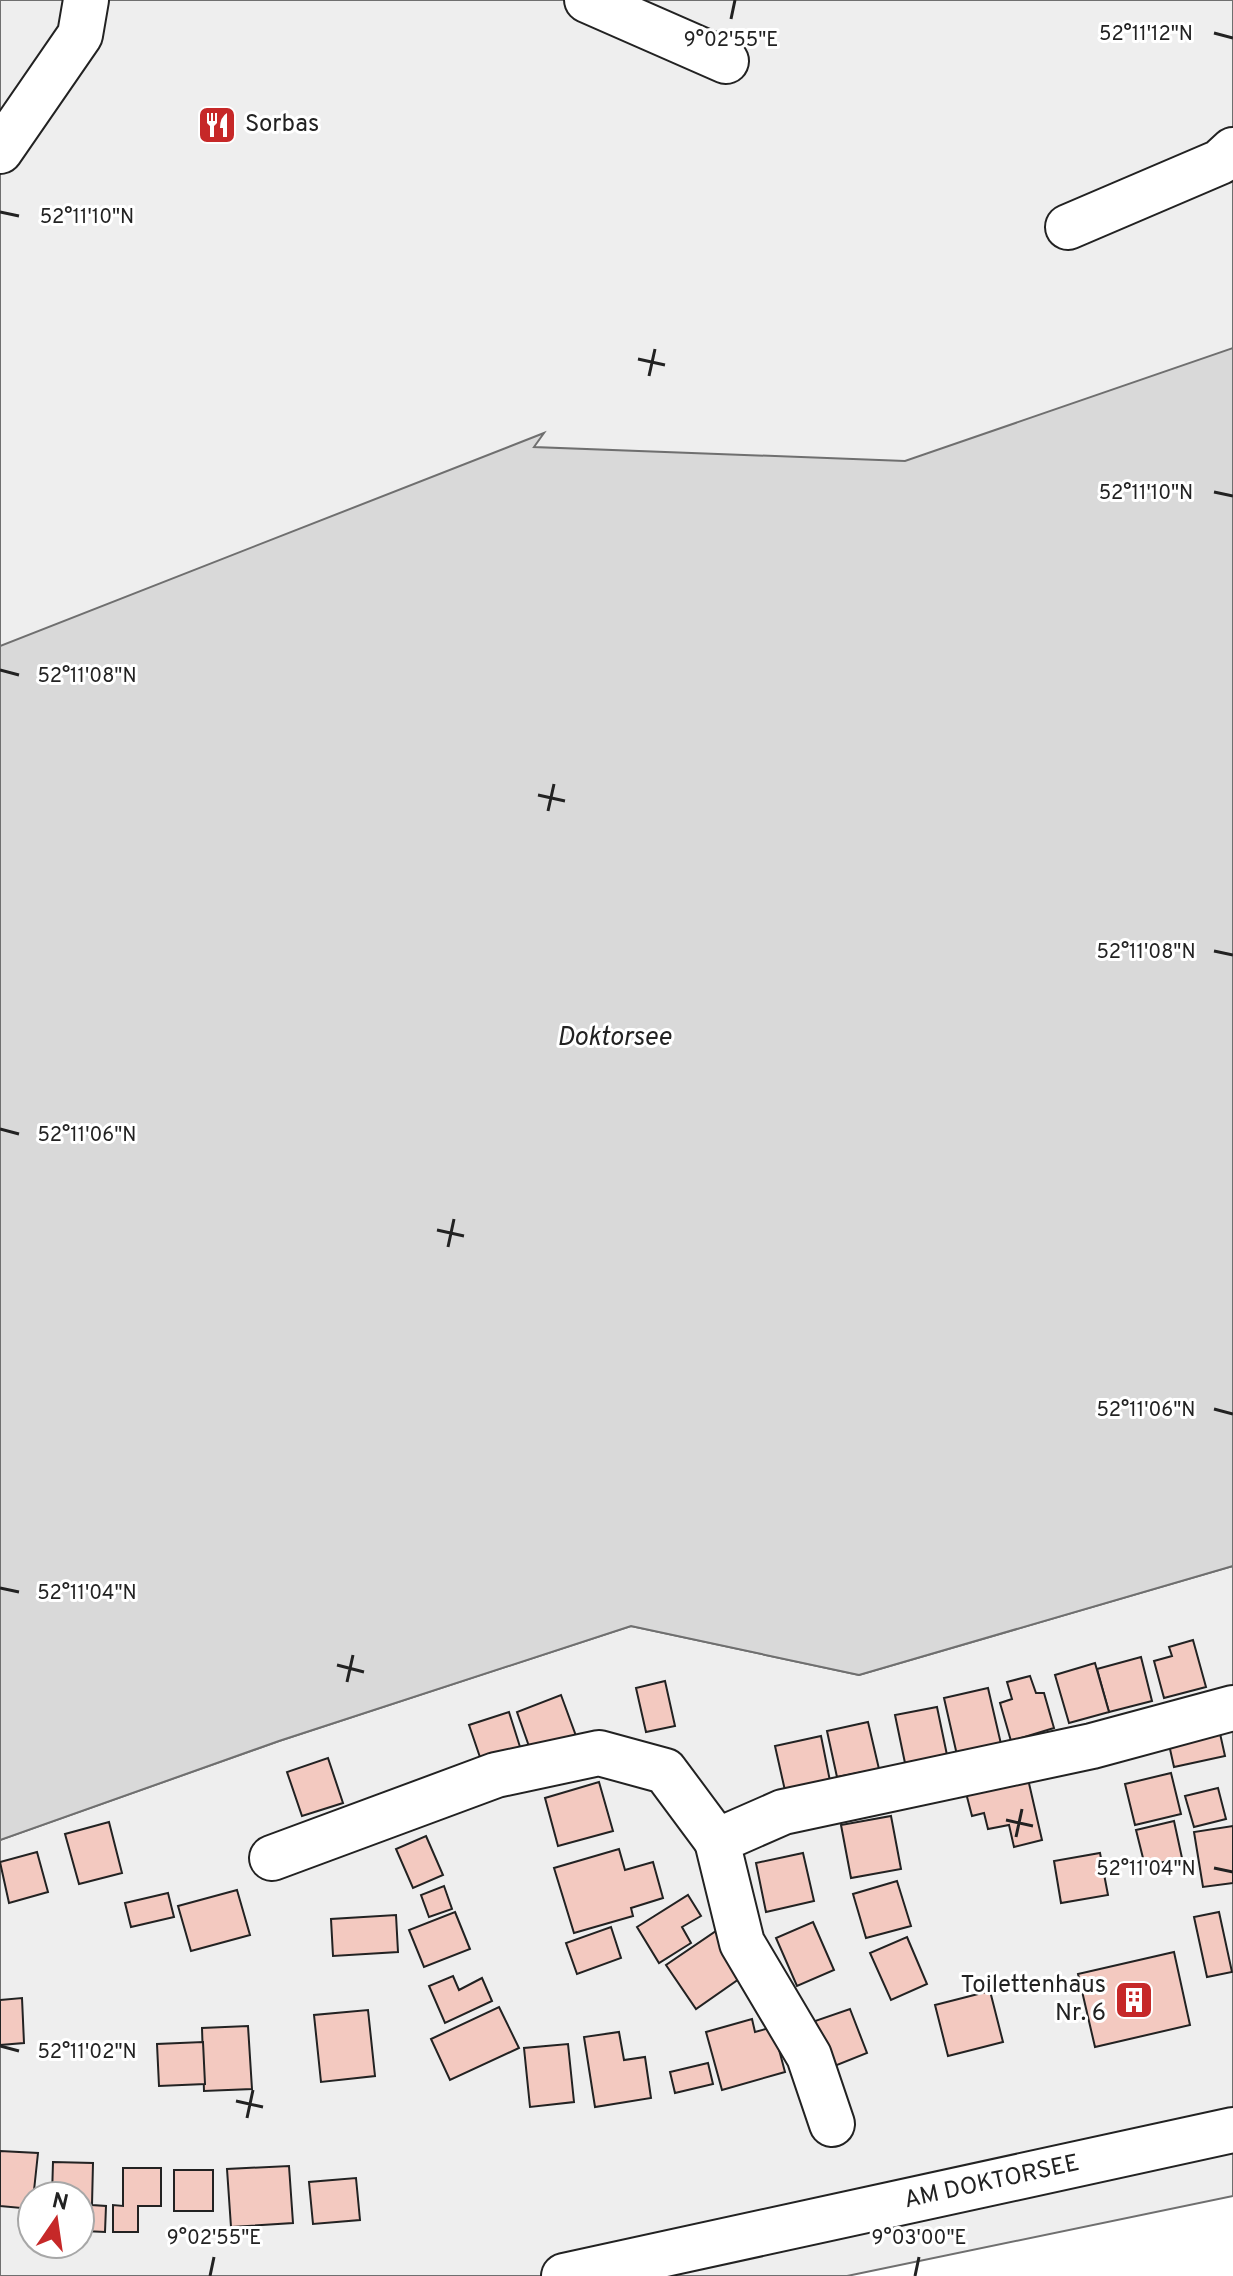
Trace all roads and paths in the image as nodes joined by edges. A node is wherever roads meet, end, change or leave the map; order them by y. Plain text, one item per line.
1 (86, 0) edge
2 (587, 0) edge
3 (726, 61) dead end
4 (1233, 150) edge
5 (0, 151) edge
6 (1068, 227) dead end
7 (1233, 1708) edge
8 (717, 1841) junction
9 (272, 1858) dead end
10 (832, 2124) dead end
11 (1233, 2130) edge
12 (564, 2276) edge

1 - 5 street
2 - 3 street
4 - 6 street
7 - 8 street
8 - 9 street
8 - 10 street
11 - 12 street, AM DOKTORSEE

